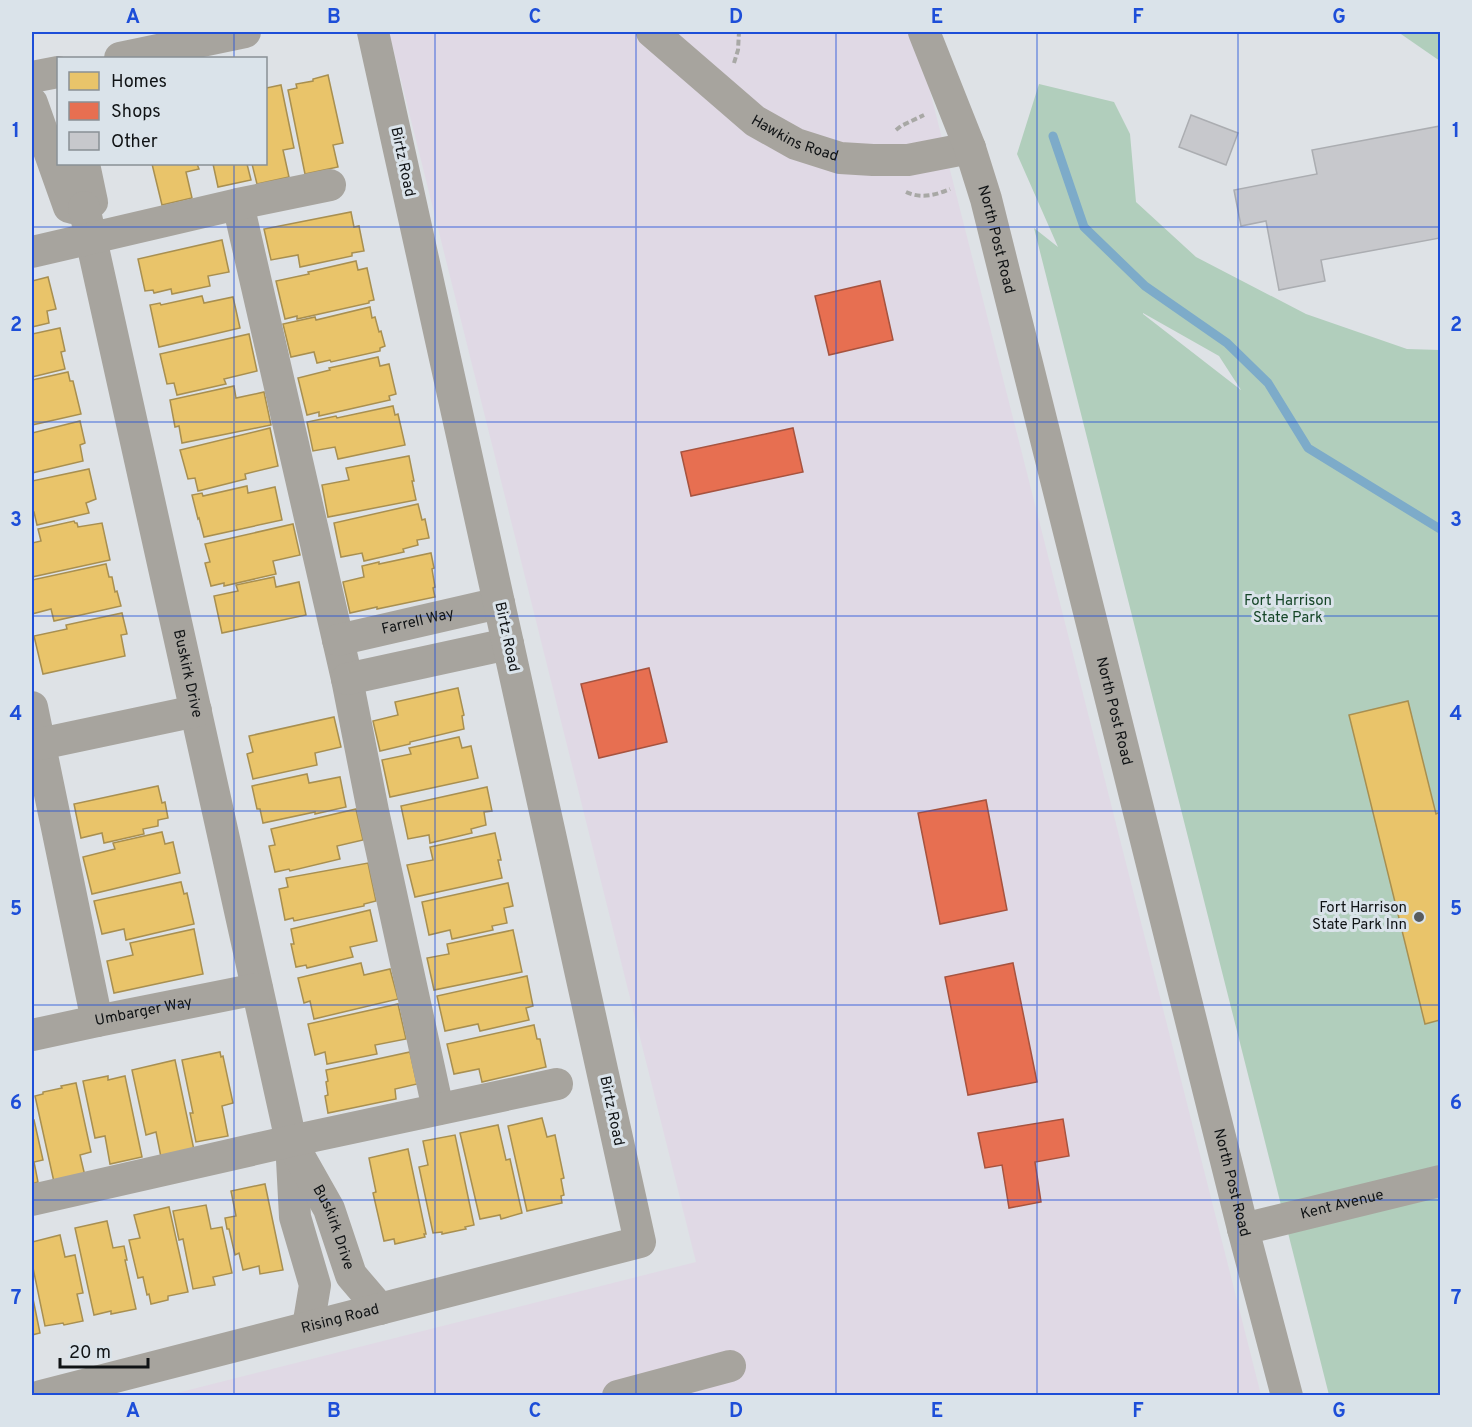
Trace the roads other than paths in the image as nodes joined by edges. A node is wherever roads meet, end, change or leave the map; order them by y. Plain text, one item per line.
1 (245, 32) edge
2 (373, 32) edge
3 (652, 32) edge
4 (924, 32) edge
5 (125, 57) edge
6 (57, 72) edge
7 (32, 77) edge
8 (32, 104) edge
9 (970, 148) junction
10 (84, 165) edge
11 (330, 185) dead end
12 (238, 204) junction
13 (84, 207) junction
14 (90, 238) junction
15 (32, 252) edge
16 (499, 603) junction
17 (338, 640) junction
18 (508, 644) junction
19 (347, 679) junction
20 (32, 707) edge
21 (196, 711) junction
22 (40, 744) junction
23 (257, 989) junction
24 (97, 1021) junction
25 (32, 1035) edge
26 (557, 1084) dead end
27 (438, 1109) junction
28 (291, 1142) junction
29 (1440, 1181) edge
30 (32, 1200) edge
31 (1243, 1229) junction
32 (640, 1242) joint
33 (380, 1309) junction
34 (308, 1327) junction
35 (730, 1366) dead end
36 (41, 1395) edge
37 (618, 1395) edge
38 (1287, 1395) edge

1 - 5 street
2 - 16 street, Birtz Road
3 - 9 street, Hawkins Road
4 - 9 street, North Post Road
6 - 7 street
8 - 13 street
9 - 31 street, North Post Road
10 - 13 street, Buskirk Drive
11 - 12 street
12 - 14 street
12 - 17 street
13 - 14 street, Buskirk Drive
14 - 15 street
14 - 21 street, Buskirk Drive
16 - 17 street, Farrell Way
16 - 18 street, Birtz Road
17 - 19 street
18 - 19 street
18 - 32 street, Birtz Road
19 - 27 street
20 - 22 street
21 - 22 street
21 - 23 street, Buskirk Drive
22 - 24 street
23 - 24 street, Umbarger Way
23 - 28 street, Buskirk Drive
24 - 25 street, Umbarger Way
26 - 27 street
27 - 28 street
28 - 30 street
28 - 33 street, Buskirk Drive
28 - 34 street, Buskirk Drive
29 - 31 street, Kent Avenue
31 - 38 street, North Post Road
32 - 33 street, Rising Road
33 - 34 street, Rising Road
34 - 36 street, Rising Road
35 - 37 street

